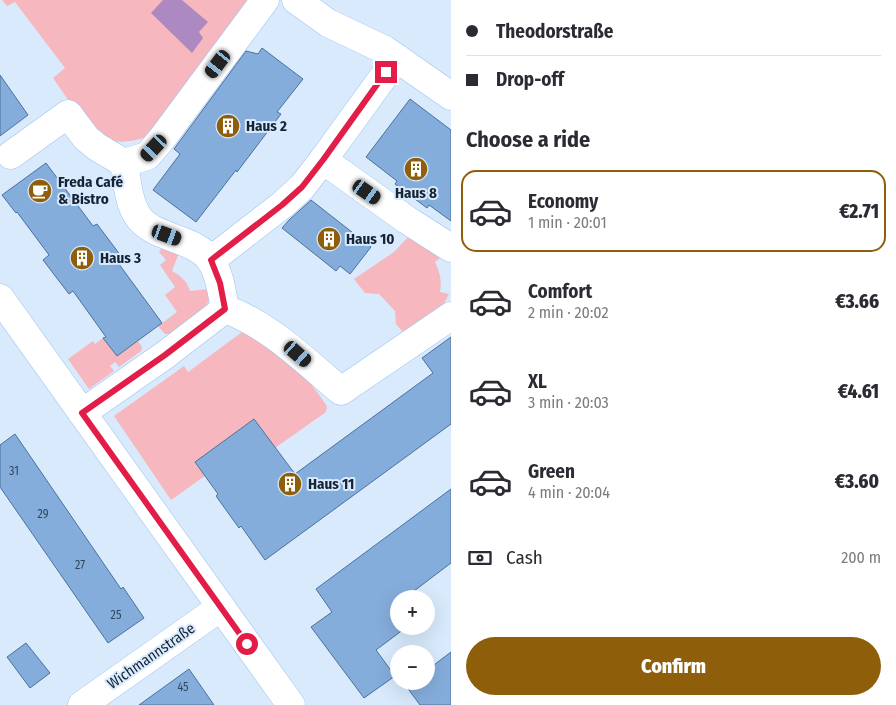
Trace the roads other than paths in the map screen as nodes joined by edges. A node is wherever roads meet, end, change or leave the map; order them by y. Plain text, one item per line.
1 (265, 0) edge
2 (296, 0) edge
3 (397, 58) junction
4 (451, 96) edge
5 (11, 155) dead end
6 (323, 160) junction
7 (124, 163) junction
8 (451, 248) edge
9 (211, 260) junction
10 (0, 298) edge
11 (225, 309) junction
12 (451, 316) edge
13 (82, 413) junction
14 (221, 607) junction
15 (82, 705) edge
16 (291, 705) edge

1 - 7 street
2 - 3 street
3 - 4 street
3 - 6 street
5 - 7 street
6 - 8 street
6 - 9 street
7 - 9 street
9 - 11 street
10 - 13 street
11 - 12 street
11 - 13 street
13 - 14 street
14 - 15 street, Wichmannstraße
14 - 16 street

